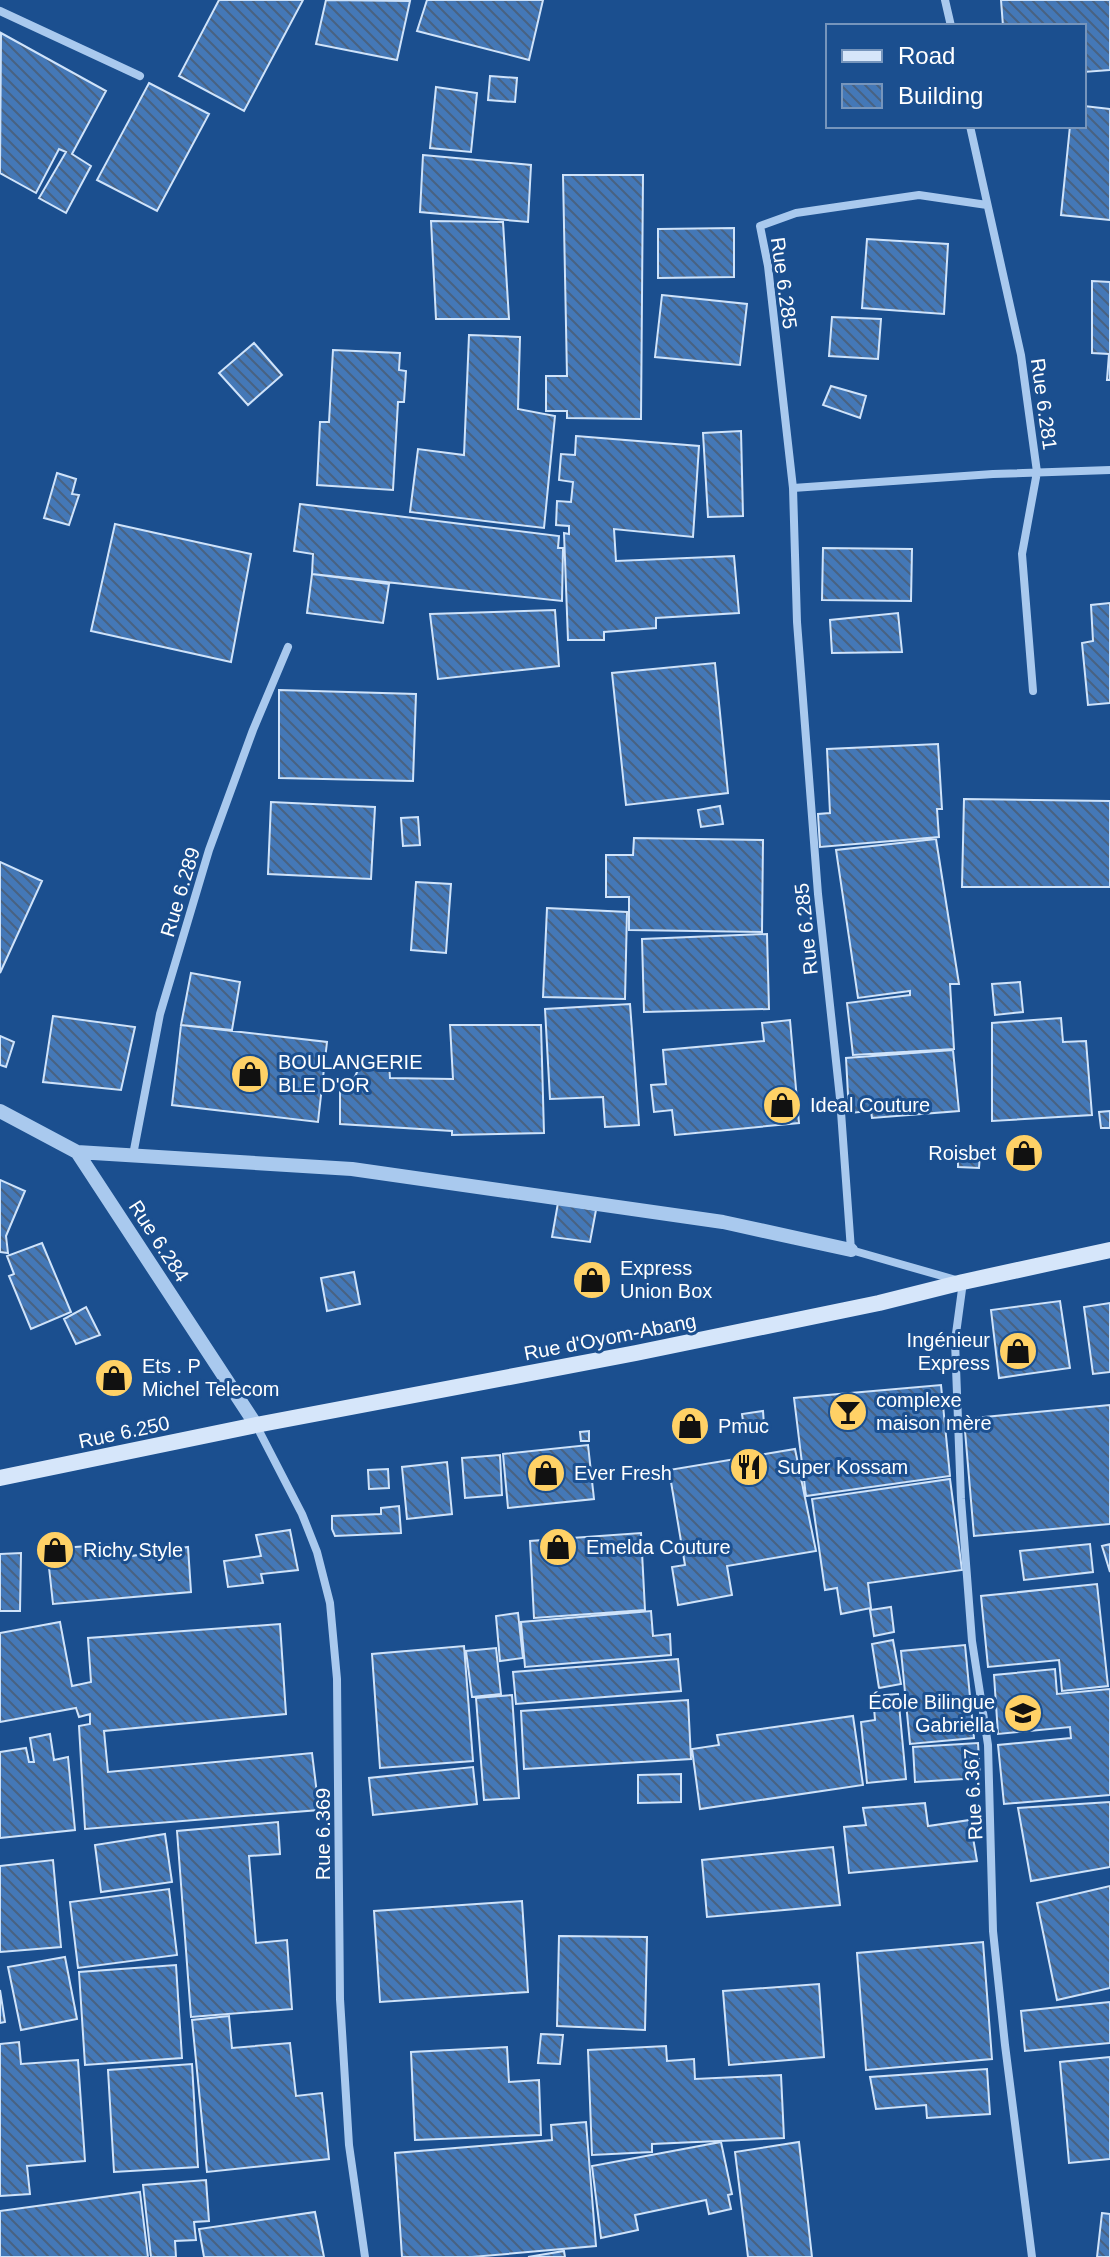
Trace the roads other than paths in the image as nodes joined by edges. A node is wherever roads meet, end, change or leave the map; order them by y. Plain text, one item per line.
1 (945, 0) edge
2 (0, 11) edge
3 (951, 24) edge
4 (140, 76) dead end
5 (970, 128) edge
6 (987, 205) junction
7 (1110, 470) edge
8 (1037, 472) junction
9 (793, 488) junction
10 (288, 647) dead end
11 (1033, 691) dead end
12 (0, 1111) edge
13 (77, 1152) junction
14 (133, 1155) junction
15 (851, 1250) junction
16 (1110, 1250) edge
17 (963, 1282) junction
18 (256, 1425) junction
19 (0, 1478) edge
20 (365, 2257) edge
21 (1032, 2257) edge

1 - 3 street
2 - 4 street
5 - 6 street, Rue 6.281
6 - 8 street, Rue 6.281
6 - 9 street, Rue 6.285
7 - 8 street
8 - 9 street
8 - 11 street, Rue 6.281
9 - 15 street, Rue 6.285
10 - 14 street, Rue 6.289
12 - 13 street, Rue 6.284
13 - 14 street
13 - 18 street, Rue 6.284
14 - 15 street
15 - 17 street
16 - 17 main road, Rue d'Oyom-Abang
17 - 18 main road, Rue d'Oyom-Abang
17 - 21 street, Rue 6.367
18 - 19 main road, Rue 6.250
18 - 20 street, Rue 6.369

